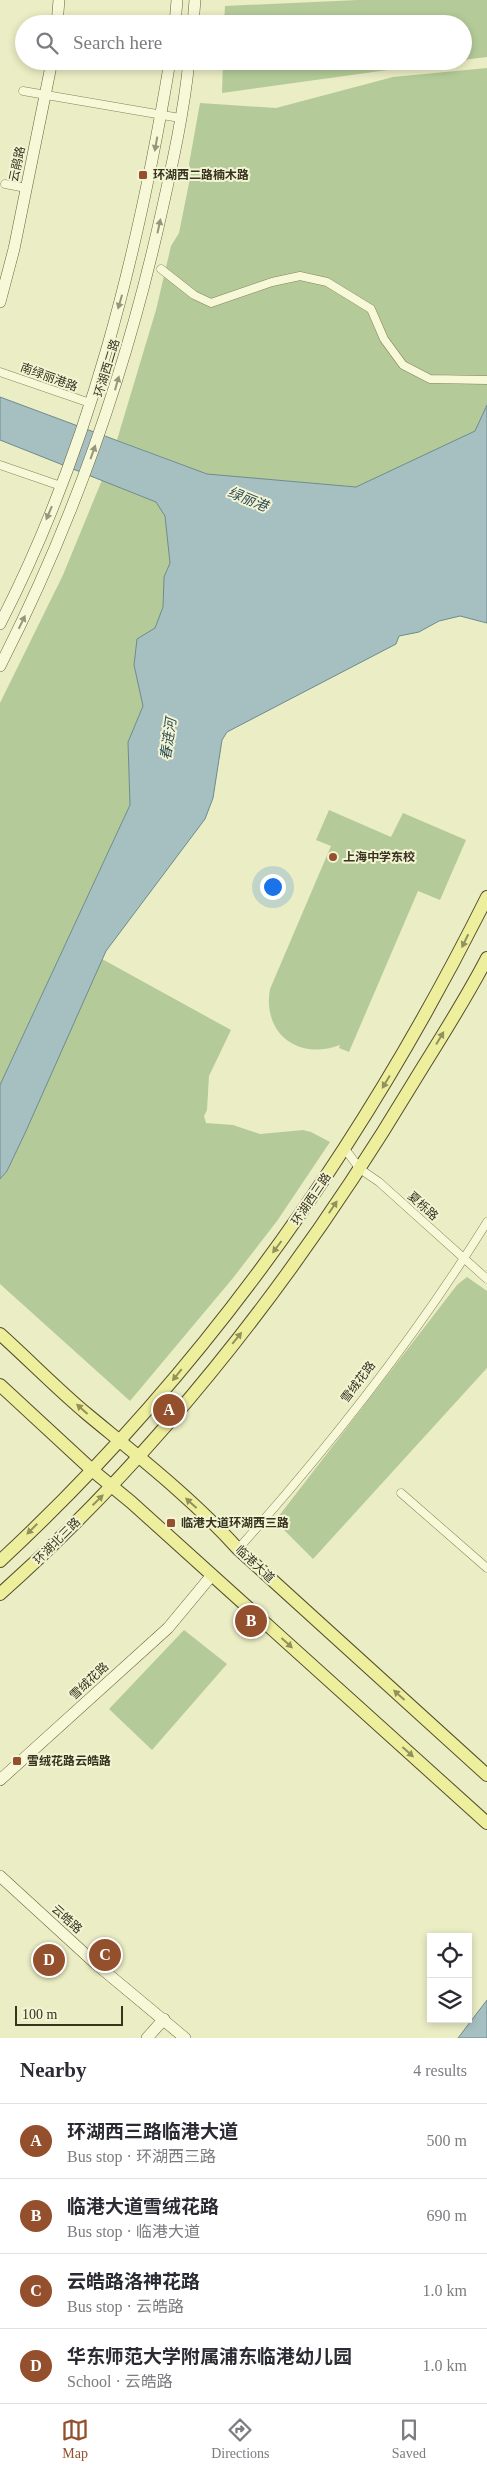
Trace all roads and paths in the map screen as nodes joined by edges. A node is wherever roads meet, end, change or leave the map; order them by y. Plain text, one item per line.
1 (59, 0) edge
2 (177, 0) edge
3 (195, 0) edge
4 (58, 15) edge
5 (175, 15) edge
6 (194, 15) edge
7 (50, 70) edge
8 (169, 70) edge
9 (188, 70) edge
10 (23, 91) dead end
11 (46, 94) junction
12 (162, 115) junction
13 (180, 118) junction
14 (4, 184) dead end
15 (26, 188) junction
16 (161, 270) dead end
17 (0, 302) edge
18 (0, 372) edge
19 (487, 380) edge
20 (90, 403) junction
21 (0, 465) edge
22 (61, 486) junction
23 (0, 624) edge
24 (0, 666) edge
25 (487, 897) edge
26 (487, 958) edge
27 (345, 1149) junction
28 (360, 1169) junction
29 (487, 1222) edge
30 (464, 1259) junction
31 (487, 1279) edge
32 (0, 1334) edge
33 (0, 1385) edge
34 (120, 1441) junction
35 (139, 1457) junction
36 (92, 1470) junction
37 (112, 1487) junction
38 (401, 1493) dead end
39 (238, 1549) junction
40 (0, 1561) edge
41 (487, 1568) edge
42 (212, 1575) junction
43 (0, 1594) edge
44 (487, 1775) edge
45 (0, 1780) edge
46 (487, 1823) edge
47 (0, 1876) edge
48 (164, 2019) junction
49 (147, 2038) edge
50 (185, 2038) edge

1 - 4 main road
2 - 5 main road
3 - 6 main road
7 - 11 main road, 云鹃路
8 - 12 main road, 环湖西二路
9 - 13 main road, 环湖西二路
10 - 11 street
11 - 12 street
11 - 15 main road, 云鹃路
12 - 13 street
12 -> 20 main road, 环湖西二路
24 -> 13 main road, 环湖西二路
14 - 15 street
15 - 17 main road, 云鹃路
16 - 19 street
18 - 20 street, 南绿丽港路
20 - 22 main road, 环湖西二路
21 - 22 street
22 -> 23 main road, 环湖西二路
25 -> 27 main road, 环湖西三路
28 -> 26 main road, 环湖西三路
27 - 28 street, 夏栎路
27 -> 34 main road, 环湖西三路
28 - 30 street, 夏栎路
35 -> 28 main road, 环湖西三路
29 - 30 street, 雪绒花路
30 - 31 street, 夏栎路
30 - 39 street, 雪绒花路
34 -> 32 main road, 临港大道
33 - 36 main road
34 - 35 main road, 临港大道
34 - 36 main road, 环湖西三路
35 - 37 main road, 环湖西三路
39 -> 35 main road, 临港大道
36 - 37 main road
36 -> 40 main road, 环湖北三路
37 - 42 main road
43 -> 37 main road, 环湖北三路
38 - 41 street
44 -> 39 main road, 临港大道
42 - 45 main road, 雪绒花路
42 -> 46 main road
47 - 48 main road, 云皓路
48 - 49 main road
48 - 50 main road, 云皓路

